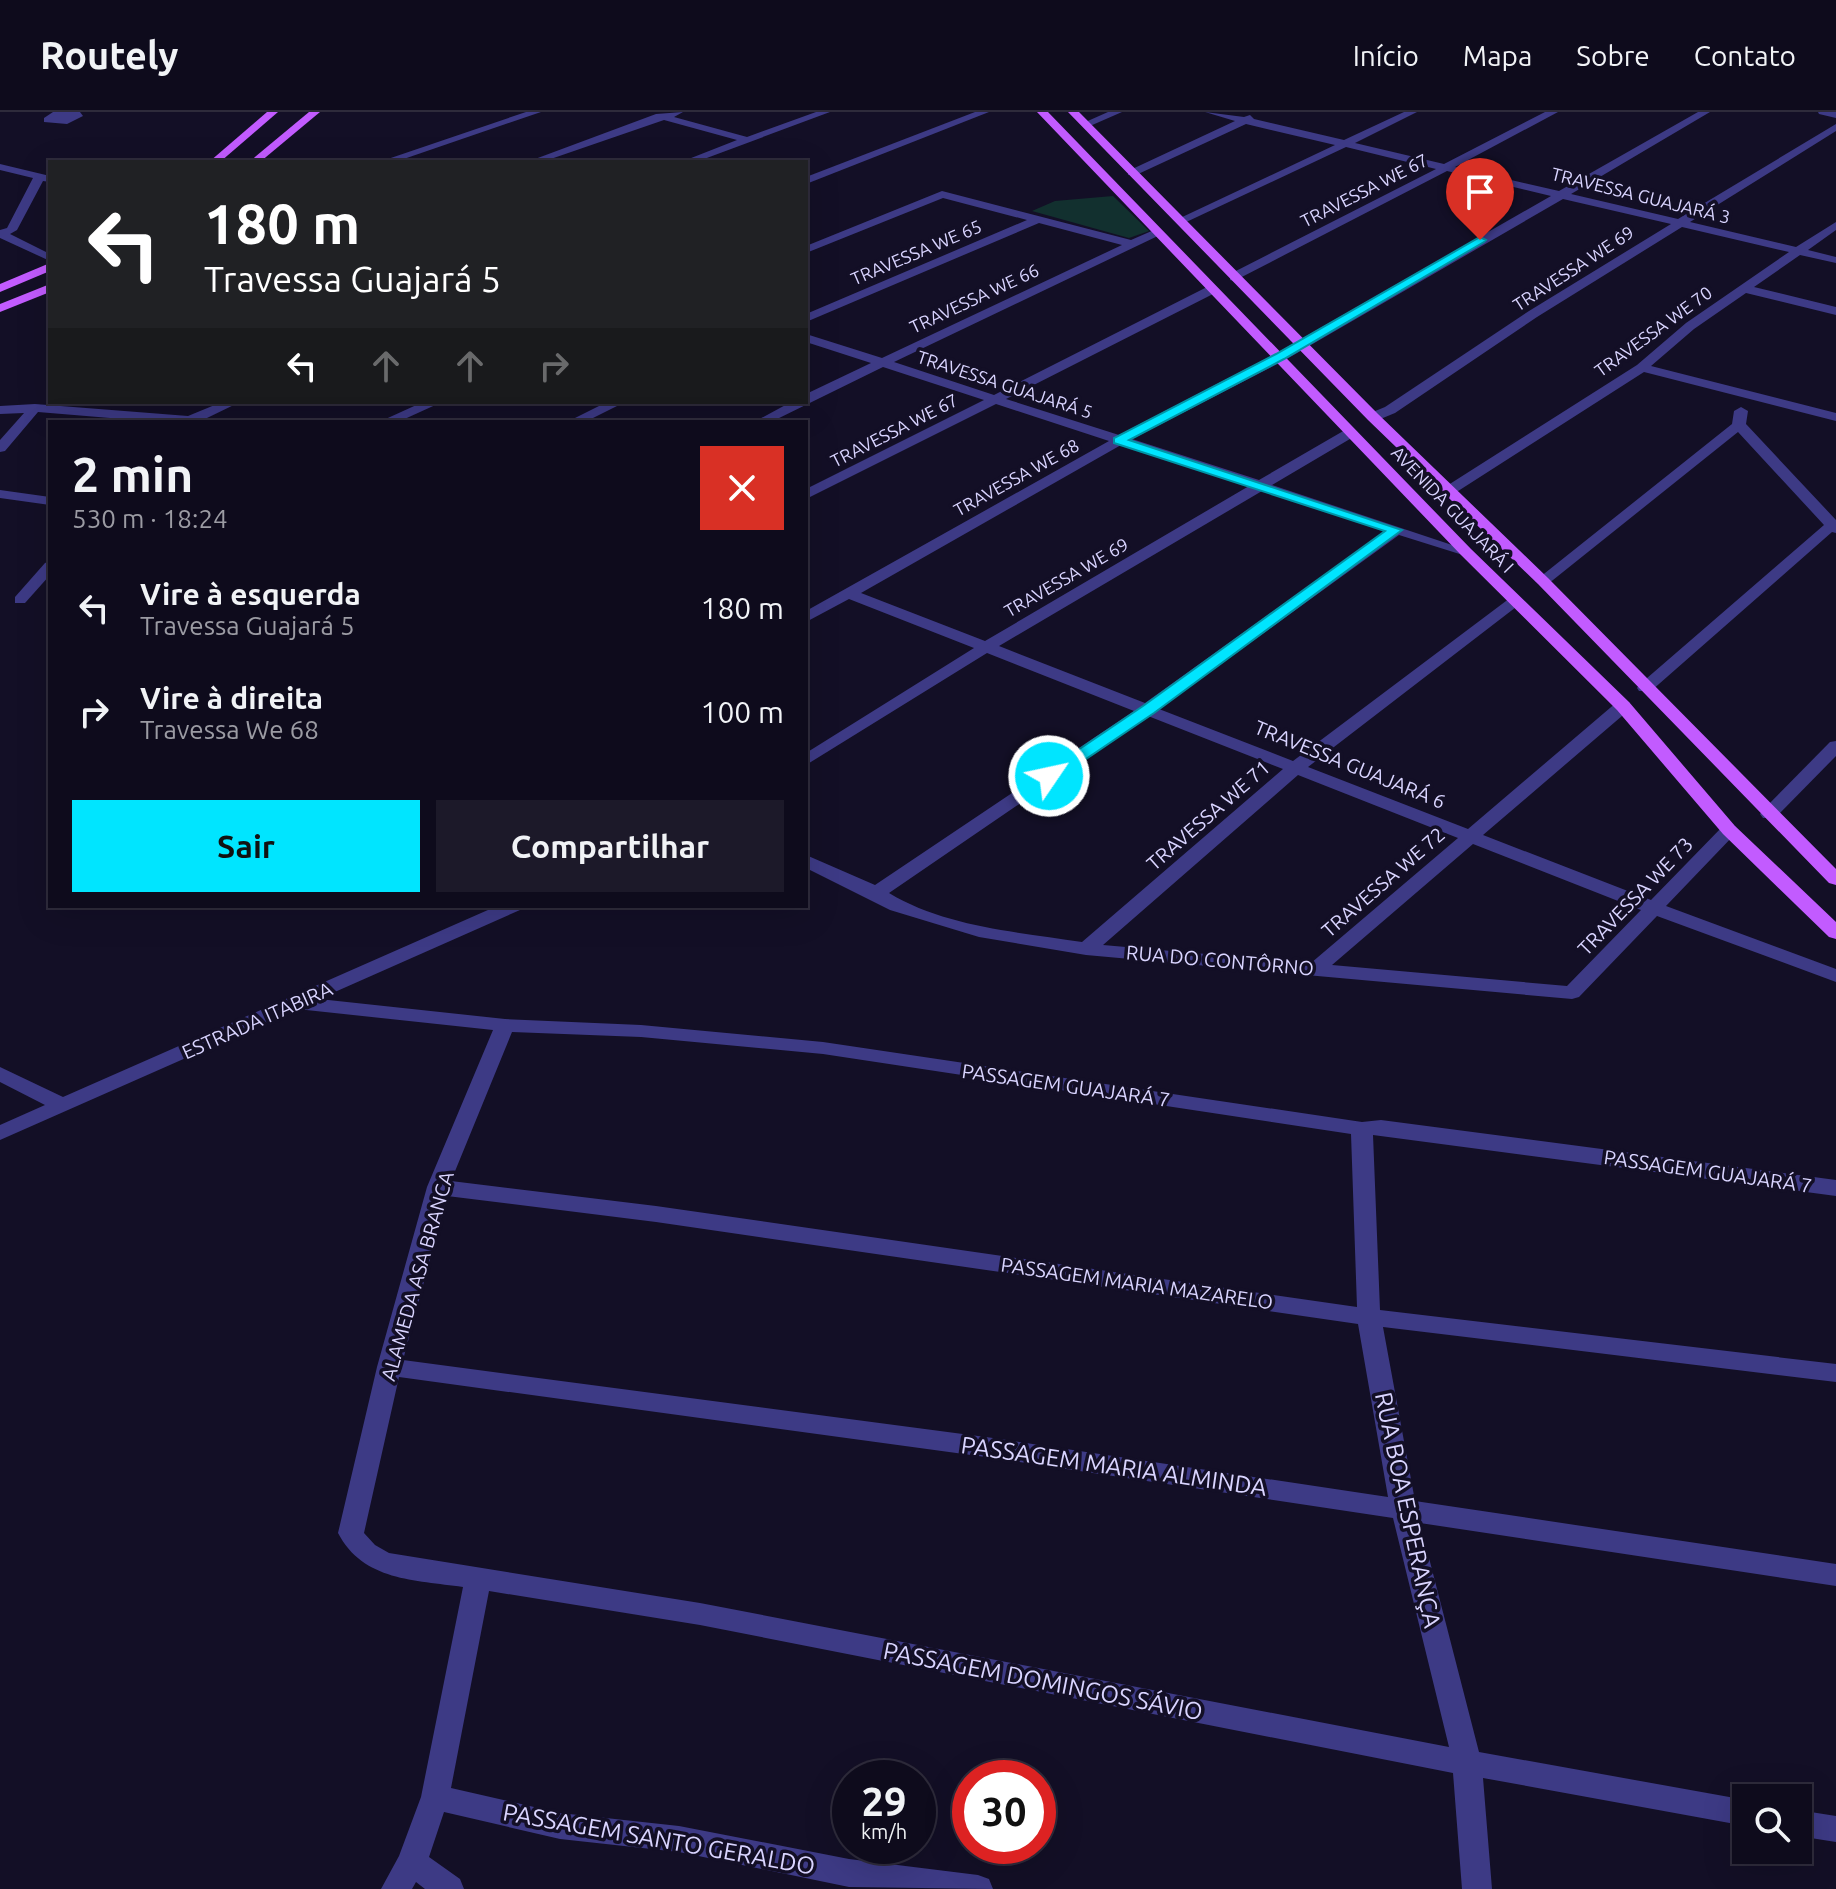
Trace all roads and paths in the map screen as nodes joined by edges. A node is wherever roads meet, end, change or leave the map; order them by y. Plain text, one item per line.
1 (273, 112) edge
2 (315, 112) edge
3 (536, 112) edge
4 (645, 112) edge
5 (678, 112) edge
6 (825, 112) edge
7 (984, 112) edge
8 (1042, 112) edge
9 (1073, 112) edge
10 (1117, 112) edge
11 (1210, 112) edge
12 (1265, 112) edge
13 (1412, 112) edge
14 (1553, 112) edge
15 (1705, 112) edge
16 (1823, 112) edge
17 (1836, 115) edge
18 (664, 117) junction
19 (1245, 120) junction
20 (1086, 124) junction
21 (1836, 127) edge
22 (748, 140) junction
23 (1347, 143) junction
24 (216, 160) edge
25 (256, 160) edge
26 (390, 160) edge
27 (538, 160) edge
28 (692, 160) edge
29 (0, 167) edge
30 (1447, 167) junction
31 (1132, 173) junction
32 (44, 178) edge
33 (808, 180) edge
34 (1558, 194) junction
35 (1039, 219) junction
36 (1182, 221) junction
37 (1677, 223) junction
38 (1836, 225) edge
39 (1158, 232) junction
40 (0, 234) edge
41 (1132, 244) junction
42 (808, 249) edge
43 (1795, 251) junction
44 (48, 257) edge
45 (1836, 260) edge
46 (48, 268) edge
47 (1234, 277) junction
48 (0, 288) edge
49 (48, 289) edge
50 (1746, 289) junction
51 (1211, 290) junction
52 (0, 308) edge
53 (1836, 311) edge
54 (808, 317) edge
55 (808, 339) edge
56 (1304, 343) junction
57 (1280, 357) junction
58 (880, 362) junction
59 (1642, 368) junction
60 (1743, 393) junction
61 (808, 398) edge
62 (995, 400) junction
63 (222, 404) edge
64 (430, 404) edge
65 (614, 404) edge
66 (797, 404) edge
67 (35, 408) junction
68 (0, 410) edge
69 (1373, 417) junction
70 (1836, 417) edge
71 (191, 420) edge
72 (391, 420) edge
73 (578, 420) edge
74 (765, 420) edge
75 (1739, 425) junction
76 (1350, 433) junction
77 (1118, 441) junction
78 (0, 448) edge
79 (1260, 486) junction
80 (1450, 490) junction
81 (0, 494) edge
82 (808, 494) edge
83 (48, 501) edge
84 (1834, 527) edge
85 (1396, 530) junction
86 (1466, 552) junction
87 (48, 568) edge
88 (1543, 581) junction
89 (848, 593) junction
90 (20, 600) dead end
91 (1515, 601) junction
92 (808, 616) edge
93 (986, 647) junction
94 (1645, 688) junction
95 (1623, 706) junction
96 (1148, 709) junction
97 (1836, 746) edge
98 (808, 759) edge
99 (1298, 766) junction
100 (1769, 814) junction
101 (1729, 830) junction
102 (1470, 836) junction
103 (808, 862) edge
104 (1836, 879) edge
105 (876, 893) junction
106 (509, 908) edge
107 (1653, 908) junction
108 (1836, 933) edge
109 (1086, 949) junction
110 (1317, 968) junction
111 (1836, 976) edge
112 (1572, 993) joint
113 (295, 1003) junction
114 (505, 1025) junction
115 (0, 1074) edge
116 (62, 1105) junction
117 (1362, 1129) junction
118 (0, 1133) edge
119 (438, 1187) junction
120 (1836, 1188) edge
121 (1369, 1317) junction
122 (389, 1367) junction
123 (1836, 1373) edge
124 (1403, 1507) junction
125 (351, 1533) joint
126 (1836, 1575) edge
127 (478, 1578) junction
128 (1467, 1763) junction
129 (435, 1797) junction
130 (1732, 1810) edge
131 (1812, 1825) edge
132 (1836, 1829) edge
133 (412, 1862) junction
134 (396, 1889) edge
135 (449, 1889) edge
136 (978, 1889) edge
137 (1477, 1889) edge

1 - 24 main road
2 - 25 main road
3 - 26 street
4 - 18 street
5 - 18 street
6 - 22 street
7 - 33 street
8 - 39 main road, AVENIDA GUAJARÁ I
9 - 20 main road, AVENIDA GUAJARÁ I
10 - 20 street
11 - 19 street, TRAVESSA GUAJARÁ 3
12 - 19 street
13 - 23 street
14 - 30 street, TRAVESSA WE 67
15 - 34 street, TRAVESSA WE 68
16 - 17 street
18 - 22 street
18 - 27 street
19 - 23 street, TRAVESSA GUAJARÁ 3
19 - 31 street
20 - 31 main road, AVENIDA GUAJARÁ I
21 - 37 street, TRAVESSA WE 69
22 - 28 street
23 - 30 street, TRAVESSA GUAJARÁ 3
23 - 36 street
29 - 32 street
30 - 34 street, TRAVESSA GUAJARÁ 3
30 - 47 street, TRAVESSA WE 67
31 - 36 main road, AVENIDA GUAJARÁ I
32 - 40 street
34 - 37 street, TRAVESSA GUAJARÁ 3
34 - 56 street, TRAVESSA WE 68
35 - 41 street
35 - 42 street
35 - 54 street, TRAVESSA WE 65
36 - 47 main road, AVENIDA GUAJARÁ I
37 - 43 street, TRAVESSA GUAJARÁ 3
37 - 69 street, TRAVESSA WE 69
38 - 43 street, TRAVESSA WE 70
39 - 41 street, TRAVESSA WE 66
39 - 51 main road, AVENIDA GUAJARÁ I
40 - 44 street
41 - 58 street, TRAVESSA WE 66
43 - 45 street, TRAVESSA GUAJARÁ 3
43 - 50 street, TRAVESSA WE 70
46 - 48 main road
47 - 56 main road, AVENIDA GUAJARÁ I
49 - 52 main road
50 - 53 street
50 - 59 street, TRAVESSA WE 70
51 - 57 main road, AVENIDA GUAJARÁ I
51 - 62 street, TRAVESSA WE 67
55 - 58 street, TRAVESSA GUAJARÁ 5
56 - 57 street, TRAVESSA WE 68
56 - 69 main road, AVENIDA GUAJARÁ I
57 - 76 main road, AVENIDA GUAJARÁ I
57 - 77 street, TRAVESSA WE 68
58 - 61 street, TRAVESSA WE 66
58 - 62 street, TRAVESSA GUAJARÁ 5
59 - 60 street
59 - 80 street, TRAVESSA WE 70
60 - 70 street
60 - 75 street
62 - 77 street, TRAVESSA GUAJARÁ 5
62 - 82 street, TRAVESSA WE 67
63 - 71 street
64 - 72 street
65 - 73 street
66 - 74 street, TRAVESSA WE 66
67 - 68 street
67 - 71 street
67 - 78 street
69 - 80 main road, AVENIDA GUAJARÁ I
75 - 84 street
75 - 88 street
76 - 79 street, TRAVESSA WE 69
76 - 86 main road, AVENIDA GUAJARÁ I
77 - 79 street, TRAVESSA GUAJARÁ 5
77 - 89 street, TRAVESSA WE 68
79 - 85 street, TRAVESSA GUAJARÁ 5
79 - 93 street, TRAVESSA WE 69
80 - 88 main road, AVENIDA GUAJARÁ I
81 - 83 street
84 - 94 street
85 - 86 street, TRAVESSA GUAJARÁ 5
85 - 96 street
86 - 91 main road, AVENIDA GUAJARÁ I
87 - 90 street
88 - 94 main road, AVENIDA GUAJARÁ I
89 - 92 street
89 - 93 street, TRAVESSA GUAJARÁ 6
91 - 95 main road, AVENIDA GUAJARÁ I
91 - 99 street, TRAVESSA WE 71
93 - 96 street, TRAVESSA GUAJARÁ 6
93 - 98 street, TRAVESSA WE 69
94 - 100 main road, AVENIDA GUAJARÁ I
95 - 101 main road, AVENIDA GUAJARÁ I
95 - 102 street, TRAVESSA WE 72
96 - 99 street, TRAVESSA GUAJARÁ 6
96 - 105 street
97 - 100 street
99 - 102 street, TRAVESSA GUAJARÁ 6
99 - 109 street, TRAVESSA WE 71
100 - 104 main road, AVENIDA GUAJARÁ I
101 - 107 street, TRAVESSA WE 73
101 - 108 main road, AVENIDA GUAJARÁ I
102 - 107 street, TRAVESSA GUAJARÁ 6
102 - 110 street, TRAVESSA WE 72
103 - 105 street, RUA DO CONTÔRNO
105 - 109 street, RUA DO CONTÔRNO
106 - 113 street, ESTRADA ITABIRA
107 - 111 street, TRAVESSA GUAJARÁ 6
107 - 112 street, TRAVESSA WE 73
109 - 110 street, RUA DO CONTÔRNO
110 - 112 street, RUA DO CONTÔRNO
113 - 114 street, PASSAGEM GUAJARÁ 7
113 - 116 street, ESTRADA ITABIRA
114 - 117 street, PASSAGEM GUAJARÁ 7
114 - 119 street, ALAMEDA ASA BRANCA
115 - 116 street
116 - 118 street, ESTRADA ITABIRA
117 - 120 street, PASSAGEM GUAJARÁ 7
117 - 121 street, RUA BOA ESPERANÇA
119 - 121 street, PASSAGEM MARIA MAZARELO
119 - 122 street, ALAMEDA ASA BRANCA
121 - 123 street, PASSAGEM MARIA MAZARELO
121 - 124 street, RUA BOA ESPERANÇA
122 - 124 street, PASSAGEM MARIA ALMINDA
122 - 125 street, ALAMEDA ASA BRANCA
124 - 126 street, PASSAGEM MARIA ALMINDA
124 - 128 street, RUA BOA ESPERANÇA
125 - 127 street, PASSAGEM DOMINGOS SÁVIO
127 - 128 street, PASSAGEM DOMINGOS SÁVIO
127 - 129 street
128 - 130 street, PASSAGEM DOMINGOS SÁVIO
128 - 137 street, RUA BOA ESPERANÇA
129 - 133 street
129 - 136 street, PASSAGEM SANTO GERALDO
131 - 132 street
133 - 134 street
133 - 135 street

